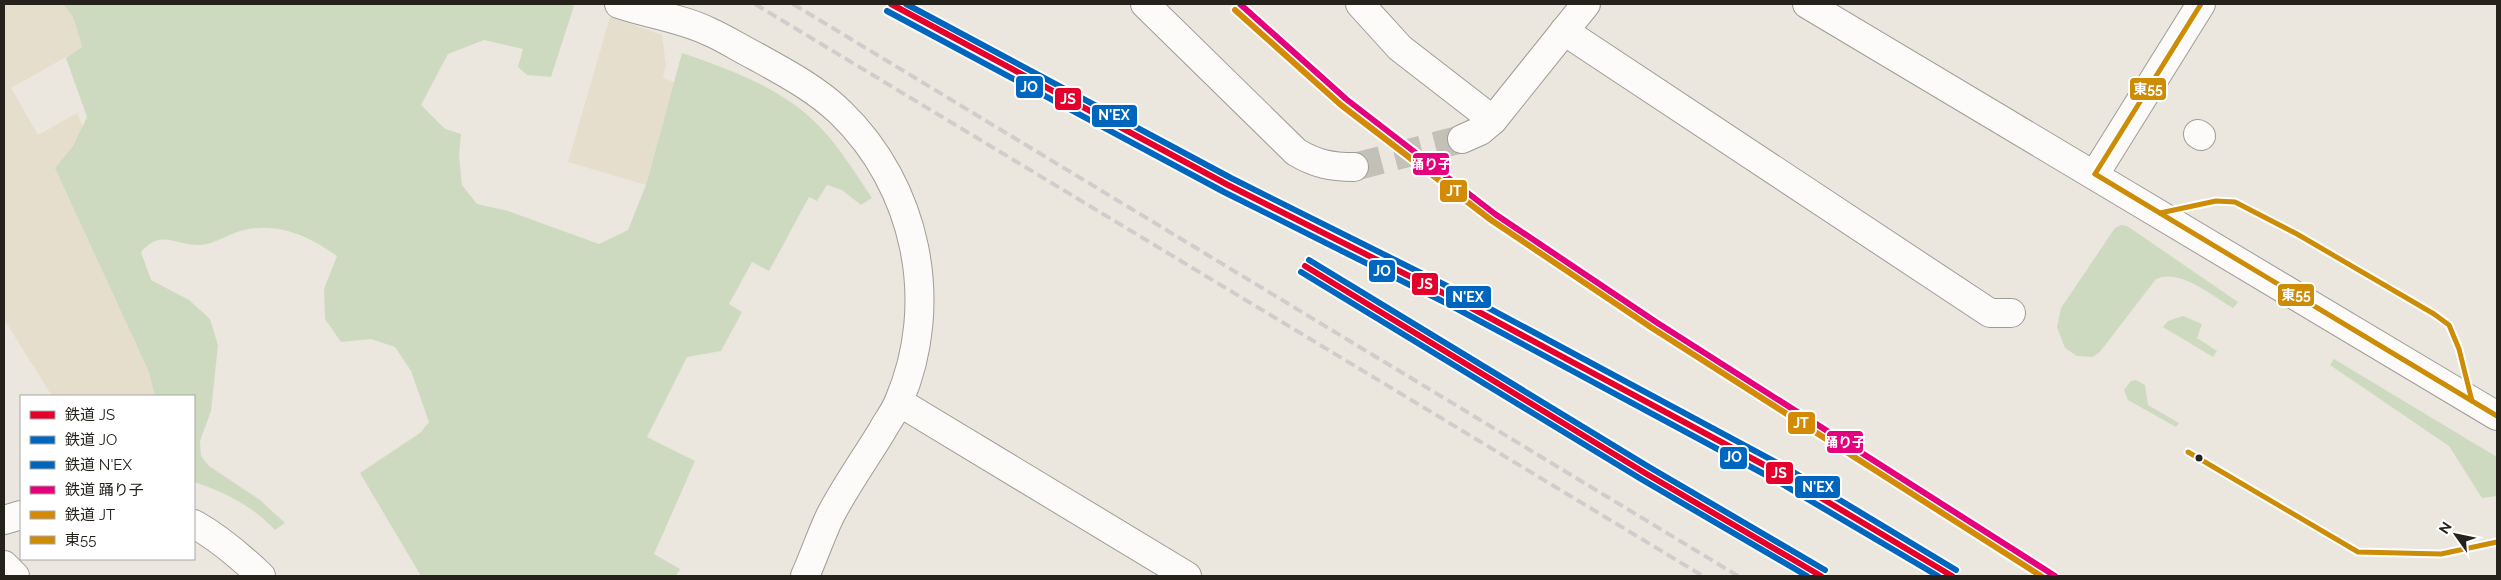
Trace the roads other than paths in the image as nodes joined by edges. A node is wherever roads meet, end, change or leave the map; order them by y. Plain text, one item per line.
1 (1145, 4) edge
2 (1586, 4) edge
3 (1806, 4) edge
4 (2201, 4) edge
5 (626, 5) edge
6 (1367, 6) edge
7 (1564, 31) junction
8 (1493, 120) junction
9 (1462, 139) tunnel mouth
10 (1354, 166) tunnel mouth
11 (2095, 174) junction
12 (2011, 313) dead end
13 (899, 402) junction
14 (2497, 416) edge
15 (20, 515) edge
16 (4, 520) edge
17 (195, 525) edge
18 (4, 565) edge
19 (15, 576) edge
20 (261, 576) edge
21 (805, 576) edge
22 (1187, 576) edge

1 - 10 street
2 - 7 street
3 - 11 street
4 - 11 street
5 - 13 street
6 - 8 street
7 - 8 street
7 - 12 street
8 - 9 street
11 - 14 street
13 - 21 street
13 - 22 street
15 - 16 street
17 - 20 street
18 - 19 street

